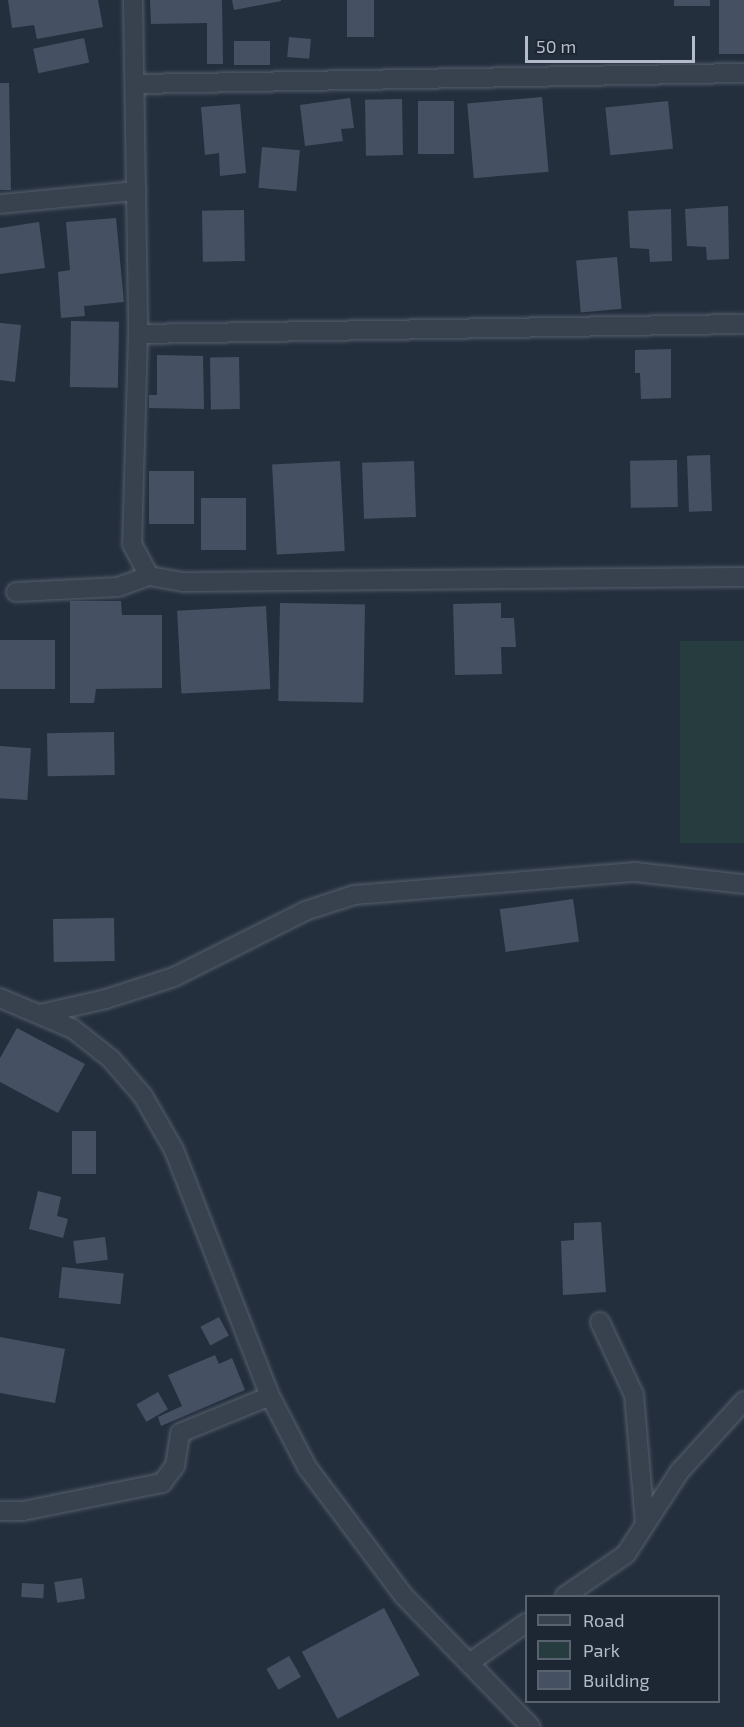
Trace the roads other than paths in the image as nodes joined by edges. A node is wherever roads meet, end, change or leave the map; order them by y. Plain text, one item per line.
1 (133, 0) edge
2 (744, 73) edge
3 (136, 84) junction
4 (136, 191) junction
5 (0, 204) edge
6 (744, 324) edge
7 (138, 334) junction
8 (149, 576) junction
9 (744, 577) edge
10 (16, 592) dead end
11 (744, 884) edge
12 (0, 998) edge
13 (40, 1014) junction
14 (600, 1322) dead end
15 (270, 1396) junction
16 (744, 1401) edge
17 (0, 1511) edge
18 (645, 1523) junction
19 (566, 1595) edge
20 (525, 1624) edge
21 (470, 1663) junction
22 (531, 1727) edge

1 - 3 street
2 - 3 street
3 - 4 street
4 - 5 street
4 - 7 street
6 - 7 street
7 - 8 street
8 - 9 street
8 - 10 street
11 - 13 street
12 - 13 street
13 - 15 street
14 - 18 street
15 - 17 street
15 - 21 street
16 - 18 street
18 - 19 street
20 - 21 street
21 - 22 street

